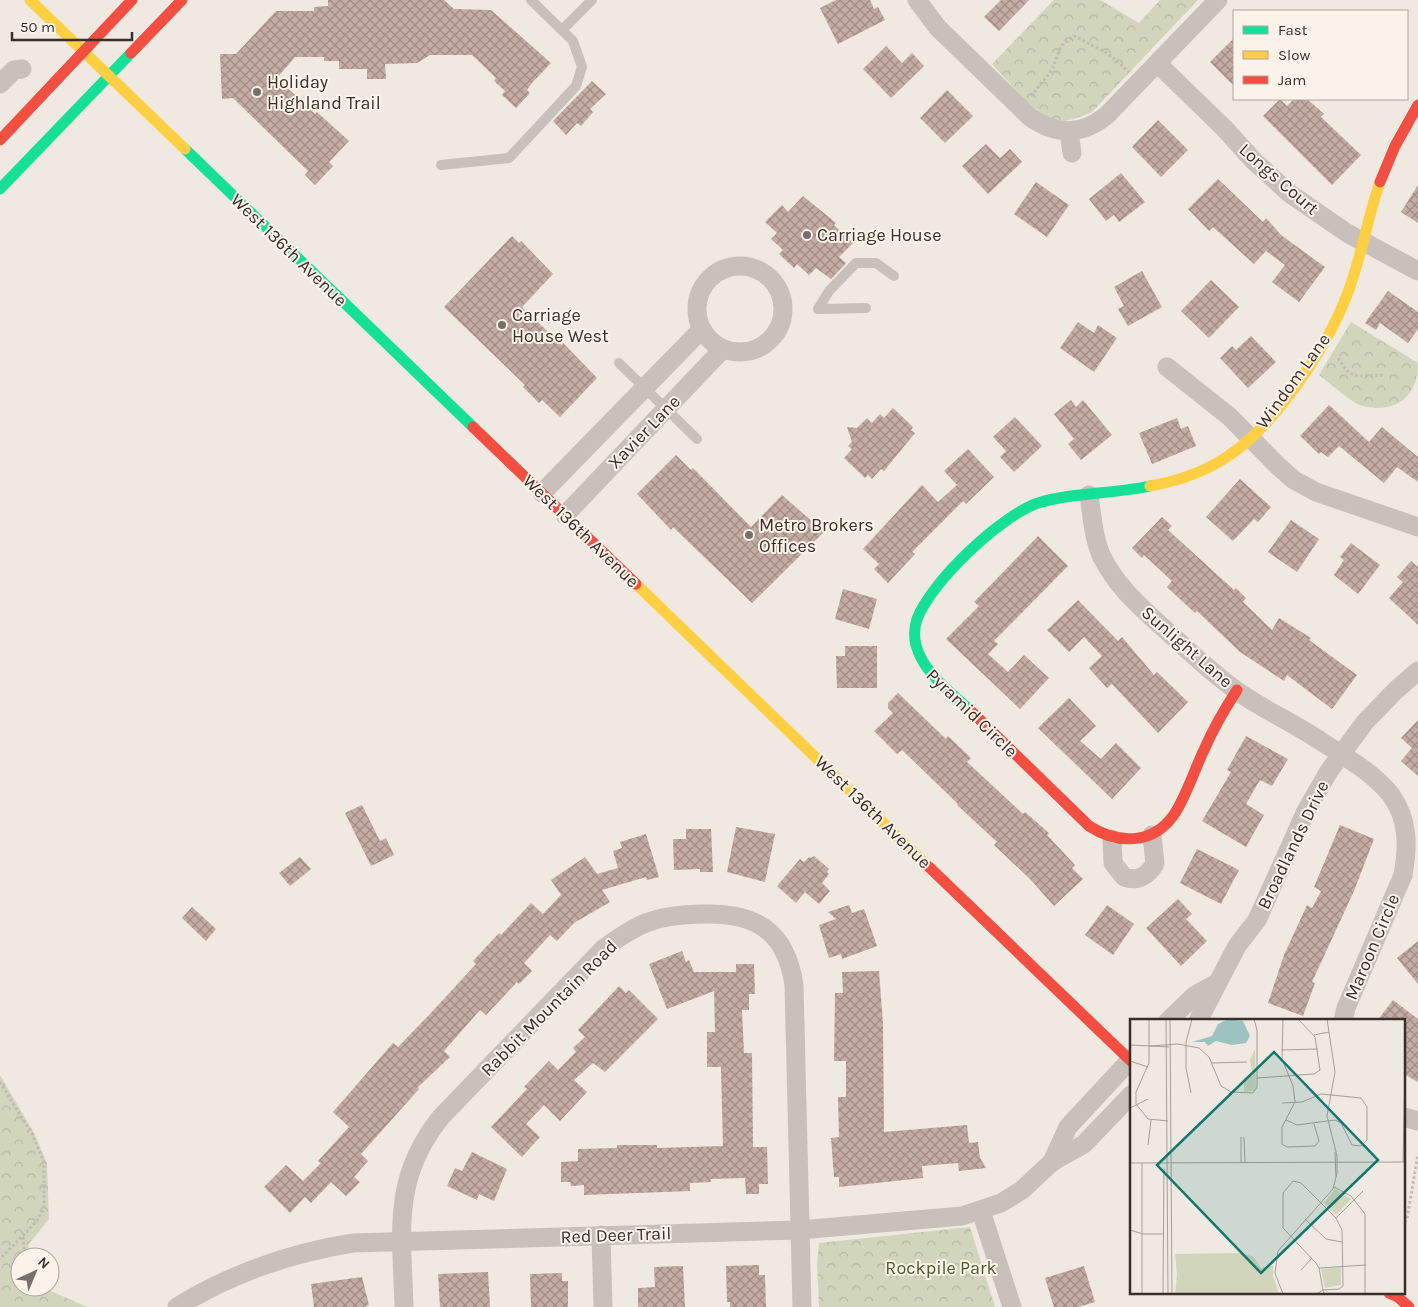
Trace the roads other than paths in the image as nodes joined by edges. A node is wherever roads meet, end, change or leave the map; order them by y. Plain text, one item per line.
1 (30, 0) edge
2 (132, 0) edge
3 (182, 0) edge
4 (531, 0) edge
5 (592, 0) edge
6 (917, 0) edge
7 (1218, 0) edge
8 (562, 30) junction
9 (83, 51) junction
10 (1157, 63) junction
11 (22, 69) dead end
12 (109, 76) junction
13 (0, 84) edge
14 (1418, 105) edge
15 (1069, 132) junction
16 (0, 140) edge
17 (1072, 153) dead end
18 (441, 165) dead end
19 (0, 189) edge
20 (1363, 242) junction
21 (1418, 271) edge
22 (894, 276) dead end
23 (866, 308) dead end
24 (701, 330) junction
25 (722, 350) junction
26 (619, 362) dead end
27 (1167, 367) dead end
28 (645, 388) junction
29 (666, 408) junction
30 (1251, 438) junction
31 (697, 439) dead end
32 (542, 493) junction
33 (1089, 495) junction
34 (566, 515) junction
35 (1418, 527) edge
36 (1418, 671) edge
37 (1237, 690) junction
38 (1340, 754) junction
39 (1412, 832) edge
40 (1152, 835) junction
41 (1112, 839) junction
42 (1411, 875) edge
43 (1217, 983) junction
44 (1170, 1019) edge
45 (1199, 1019) edge
46 (1343, 1019) edge
47 (1130, 1059) edge
48 (1130, 1061) edge
49 (1130, 1096) edge
50 (1052, 1162) junction
51 (981, 1211) junction
52 (800, 1230) junction
53 (601, 1235) junction
54 (402, 1240) junction
55 (1382, 1296) edge
56 (177, 1307) edge
57 (404, 1307) edge
58 (603, 1307) edge
59 (802, 1307) edge
60 (1012, 1307) edge
61 (1409, 1307) edge

1 - 9 main road, West 136th Avenue
2 - 9 main road
3 - 12 main road
4 - 8 lane
5 - 8 lane
6 - 15 street
7 - 10 street
8 - 18 lane
9 - 12 main road, West 136th Avenue
9 - 16 main road
10 - 15 street
10 - 20 street, Longs Court
11 - 13 street
12 - 19 main road
12 - 32 main road, West 136th Avenue
14 - 20 main road, Windom Lane
15 - 17 street
20 - 21 street, Longs Court
20 - 30 main road, Windom Lane
22 - 23 lane
24 - 25 street
24 - 25 street
24 - 28 street, Xavier Lane
25 - 29 street, Xavier Lane
26 - 28 lane
27 - 30 street
28 - 29 lane
28 - 32 street, Xavier Lane
29 - 31 lane
29 - 34 street, Xavier Lane
30 - 33 main road, Windom Lane
30 - 35 street
32 - 34 main road, West 136th Avenue
33 - 37 street, Sunlight Lane
33 - 41 main road, Pyramid Circle
34 - 47 main road, West 136th Avenue
36 - 38 street, Broadlands Drive
37 - 38 street, Sunlight Lane
37 - 40 main road
38 - 39 street, Maroon Circle
38 - 43 street, Broadlands Drive
39 - 42 street, Maroon Circle
40 - 41 main road
40 - 41 street
42 - 46 street, Maroon Circle
43 - 44 street
43 - 45 street, Broadlands Drive
48 - 50 street, Red Deer Trail
49 - 50 street, Red Deer Trail
50 - 51 street, Red Deer Trail
51 - 52 street, Red Deer Trail
51 - 60 street
52 - 53 street, Red Deer Trail
52 - 54 street, Rabbit Mountain Road
52 - 59 street, Rabbit Mountain Road
53 - 54 street, Red Deer Trail
53 - 58 street
54 - 56 street, Red Deer Trail
54 - 57 street, Rabbit Mountain Road
55 - 61 main road

